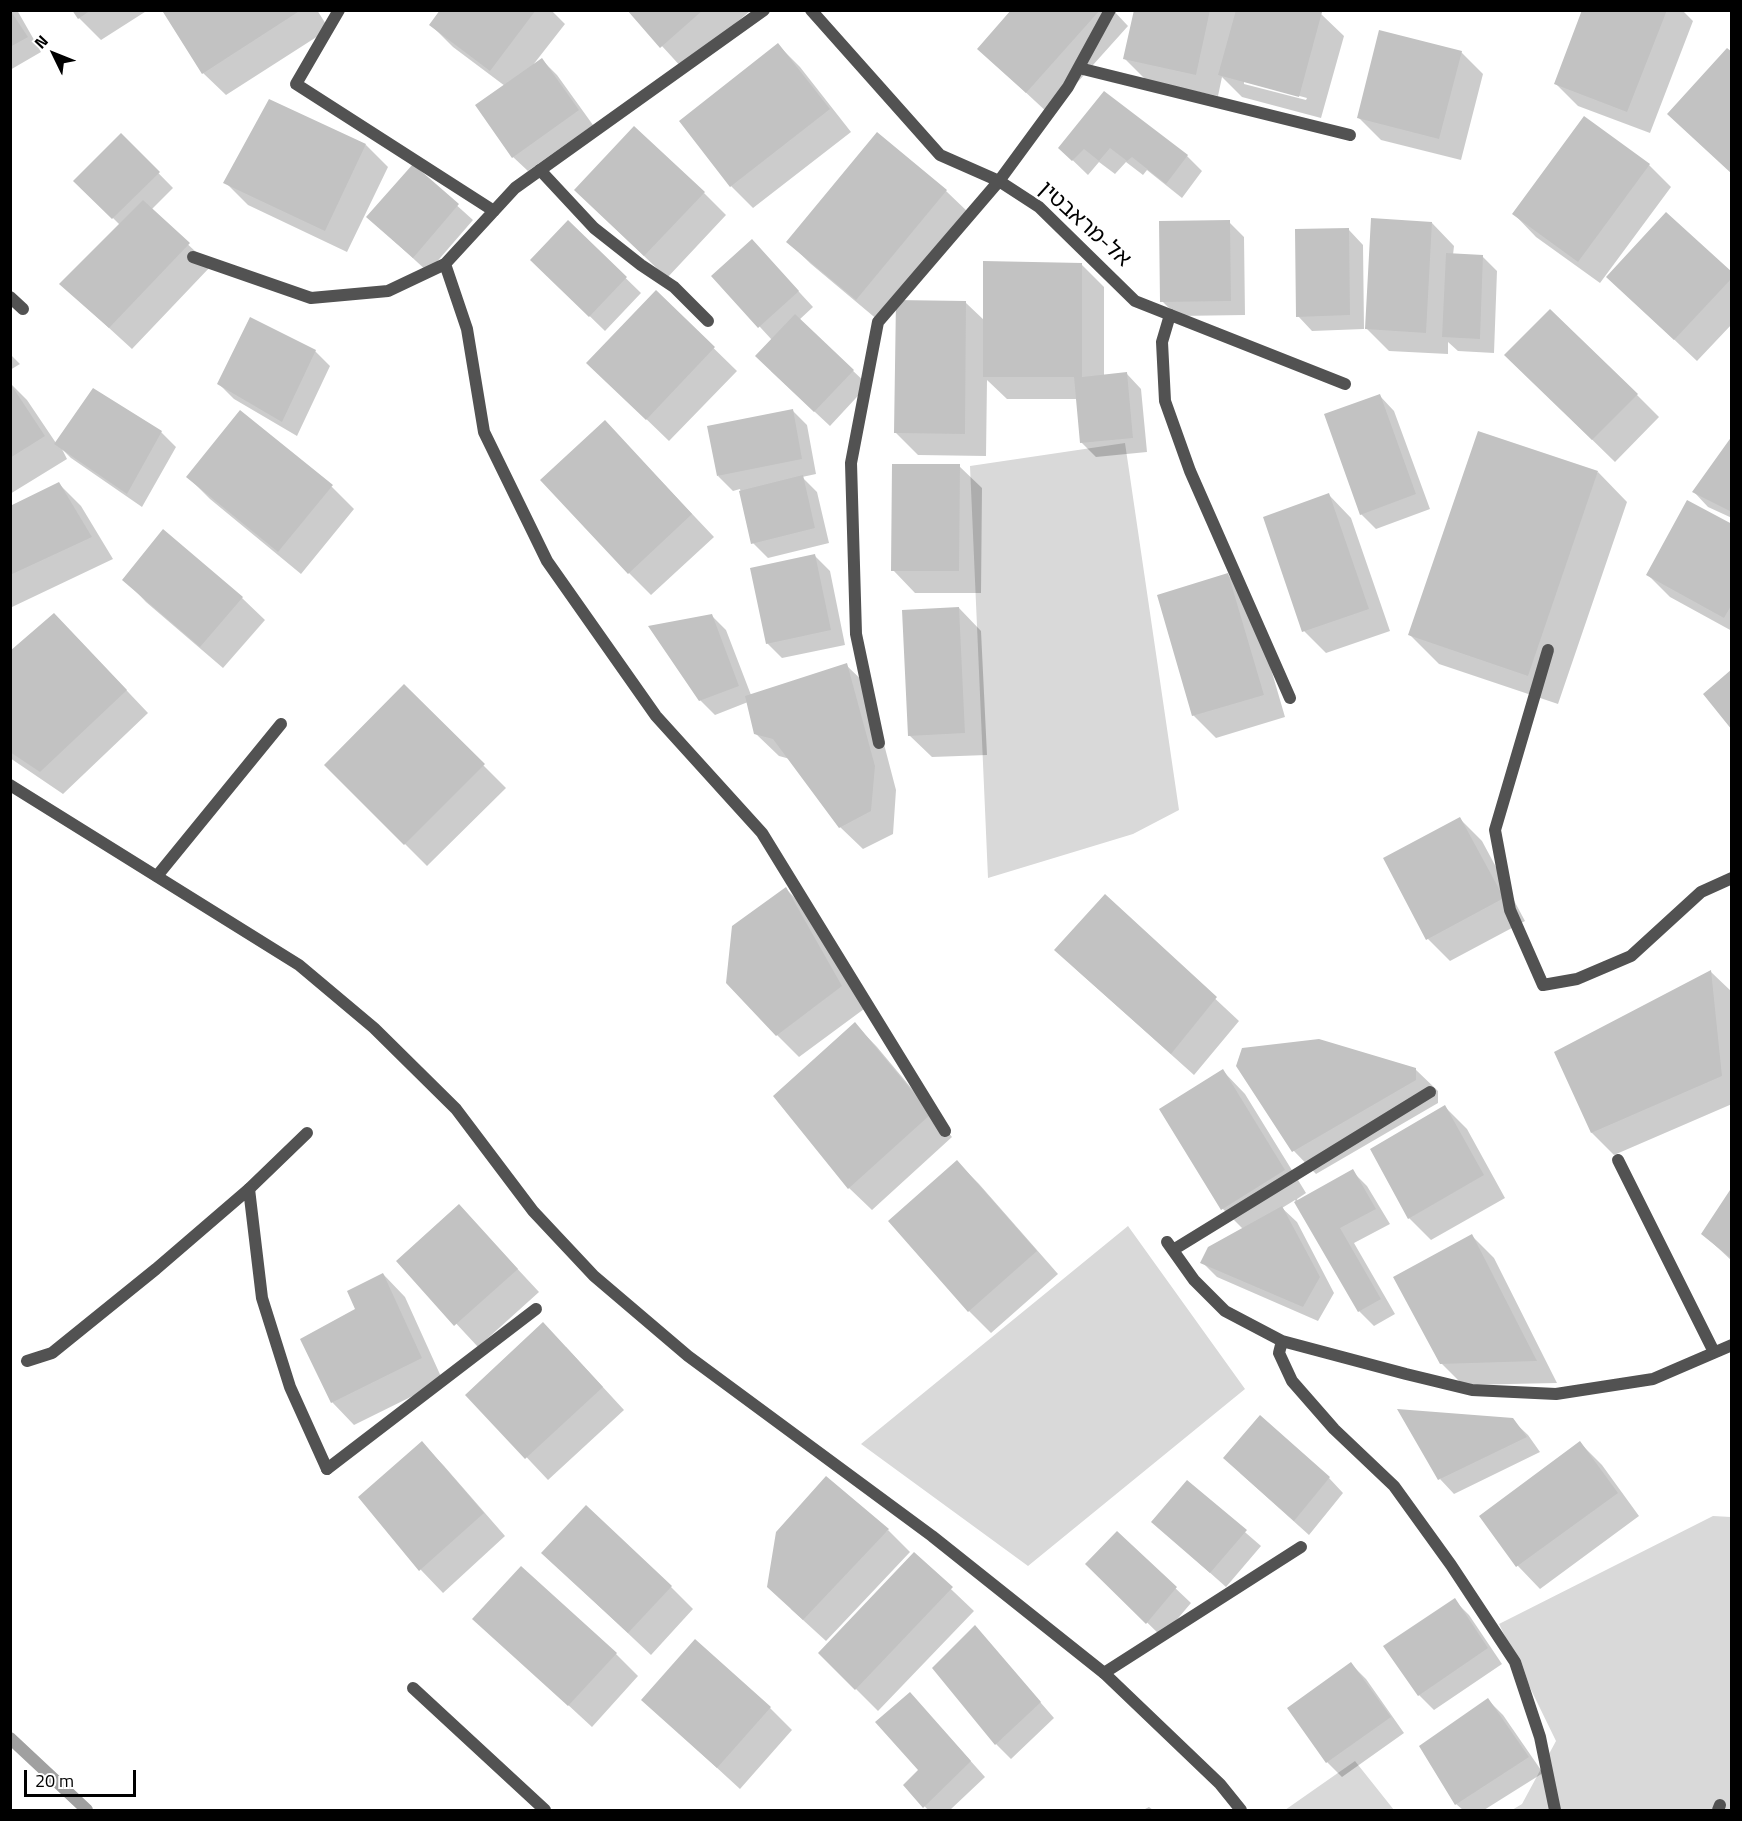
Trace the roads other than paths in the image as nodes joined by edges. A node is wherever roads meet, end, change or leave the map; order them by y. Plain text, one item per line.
1 (339, 10) edge
2 (764, 10) edge
3 (811, 10) edge
4 (1110, 10) edge
5 (1079, 68) junction
6 (1350, 135) dead end
7 (540, 170) junction
8 (999, 181) junction
9 (494, 211) junction
10 (193, 257) dead end
11 (445, 264) junction
12 (10, 297) edge
13 (23, 309) dead end
14 (1170, 315) junction
15 (708, 321) dead end
16 (1345, 384) dead end
17 (1548, 650) dead end
18 (1290, 698) dead end
19 (281, 724) dead end
20 (879, 743) dead end
21 (10, 785) edge
22 (157, 876) junction
23 (1731, 878) edge
24 (1430, 1092) dead end
25 (945, 1131) dead end
26 (307, 1133) dead end
27 (1618, 1160) dead end
28 (249, 1189) junction
29 (536, 1309) dead end
30 (1282, 1341) junction
31 (1731, 1345) edge
32 (1714, 1352) junction
33 (27, 1361) dead end
34 (1301, 1547) dead end
35 (1104, 1673) junction
36 (413, 1688) dead end
37 (545, 1810) edge
38 (1241, 1810) edge
39 (1555, 1810) edge

1 - 9 street
2 - 7 street
3 - 8 street, אל-מראבטין
4 - 5 street
5 - 6 street
5 - 8 street
7 - 9 street
7 - 15 street
8 - 14 street, אל-מראבטין
8 - 20 street
9 - 11 street
10 - 11 street
11 - 25 street
12 - 13 street
14 - 16 street, אל-מראבטין
14 - 18 street
17 - 23 street
19 - 22 street
21 - 22 street
22 - 35 street
24 - 30 street
26 - 28 street
27 - 32 street
28 - 29 street
28 - 33 street
30 - 32 street
30 - 39 street
31 - 32 street
34 - 35 street
35 - 38 street
36 - 37 street

